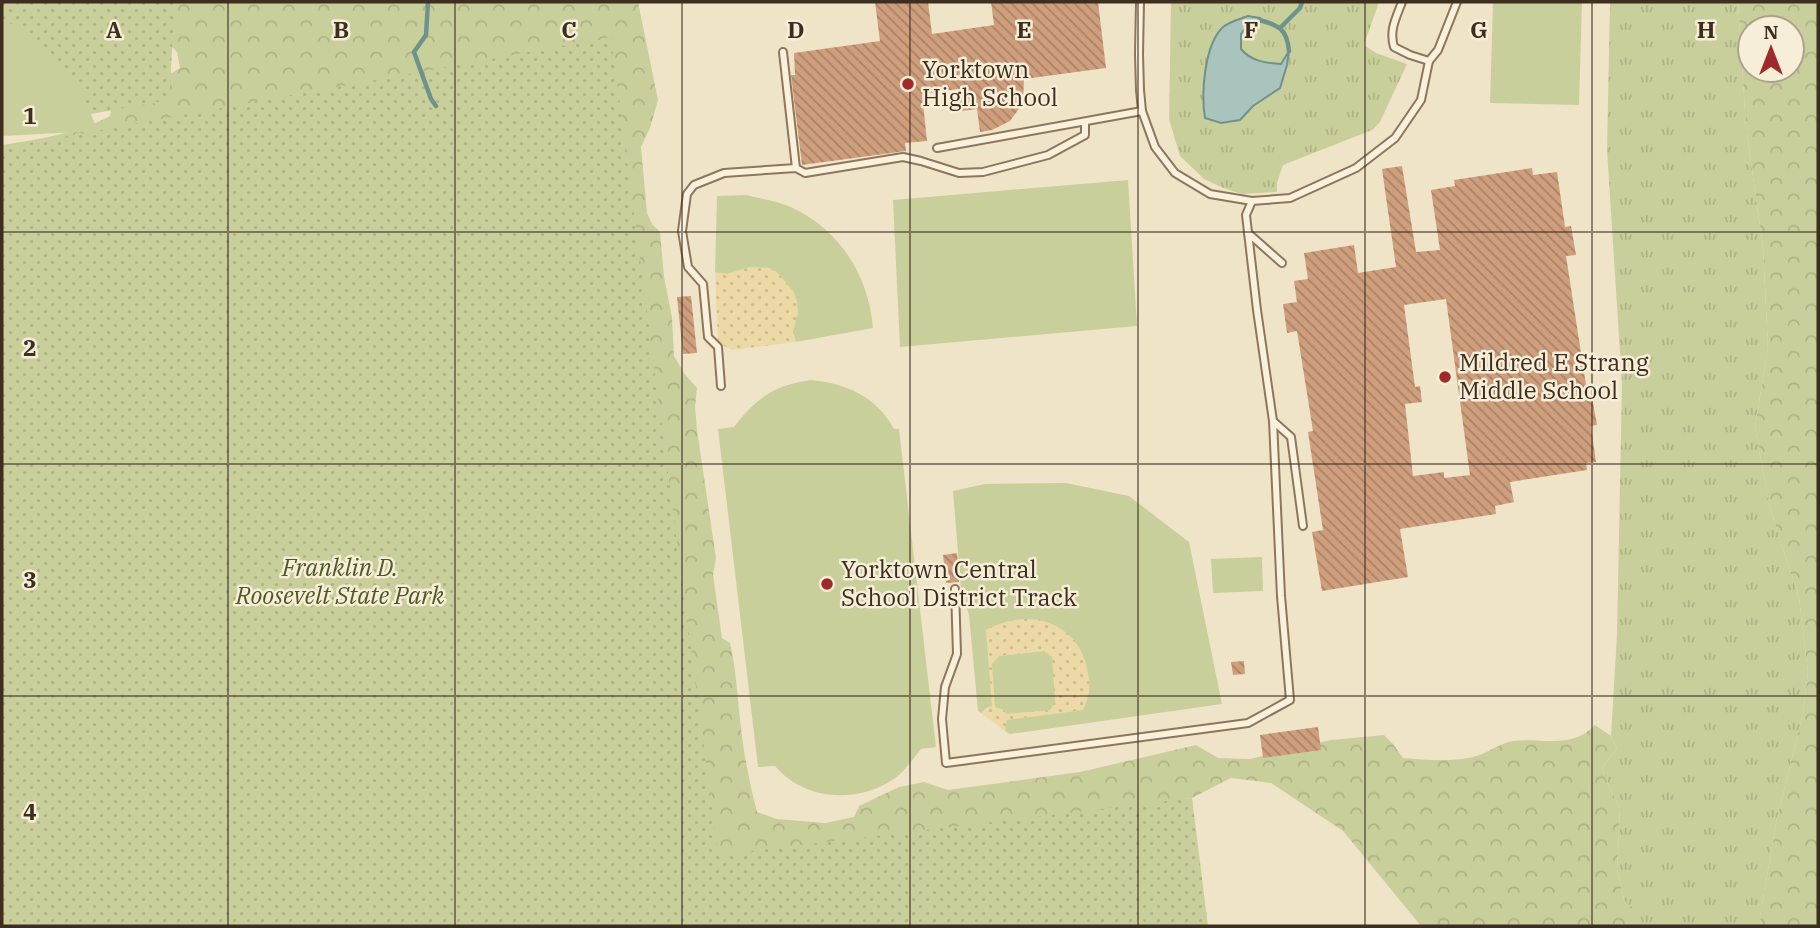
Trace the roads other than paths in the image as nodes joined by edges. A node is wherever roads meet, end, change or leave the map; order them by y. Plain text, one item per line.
1 (1140, 2) edge
2 (1402, 2) edge
3 (1457, 2) edge
4 (783, 52) dead end
5 (1429, 61) junction
6 (1142, 111) junction
7 (1085, 122) junction
8 (937, 148) dead end
9 (796, 168) junction
10 (1252, 201) junction
11 (1248, 233) junction
12 (1282, 263) dead end
13 (721, 386) dead end
14 (1273, 421) junction
15 (1303, 526) dead end
16 (955, 590) dead end

1 - 6 lane
2 - 5 lane
3 - 5 lane
4 - 9 lane
5 - 10 lane
6 - 7 lane
6 - 10 lane
7 - 8 lane
7 - 9 lane
9 - 13 lane
10 - 11 lane
11 - 12 lane
11 - 14 lane
14 - 15 lane
14 - 16 lane

